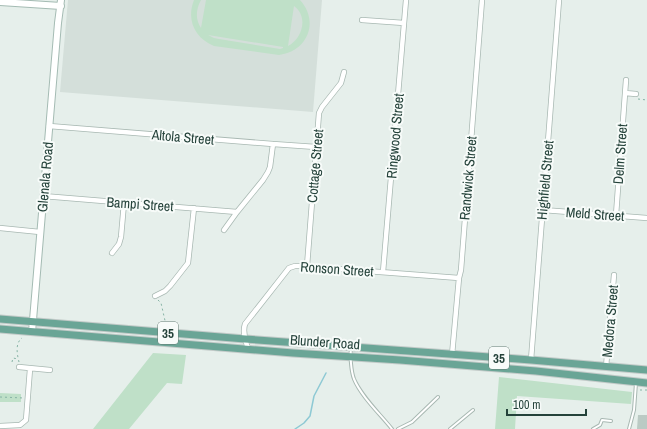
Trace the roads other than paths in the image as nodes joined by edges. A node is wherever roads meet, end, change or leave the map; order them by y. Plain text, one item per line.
1 (406, 0) edge
2 (482, 0) edge
3 (559, 0) edge
4 (0, 2) edge
5 (59, 3) edge
6 (362, 20) dead end
7 (404, 23) junction
8 (344, 72) dead end
9 (626, 80) dead end
10 (625, 94) junction
11 (636, 94) dead end
12 (49, 126) junction
13 (272, 144) junction
14 (316, 147) junction
15 (43, 196) junction
16 (124, 203) junction
17 (194, 208) junction
18 (542, 210) junction
19 (237, 212) junction
20 (616, 215) junction
21 (647, 218) edge
22 (0, 228) edge
23 (224, 230) dead end
24 (40, 232) junction
25 (112, 253) dead end
26 (307, 266) junction
27 (383, 272) junction
28 (614, 275) dead end
29 (459, 278) junction
30 (155, 296) road end
31 (0, 319) edge
32 (32, 322) junction
33 (0, 329) edge
34 (32, 332) junction
35 (245, 339) junction
36 (351, 347) junction
37 (248, 349) junction
38 (452, 355) junction
39 (350, 357) junction
40 (531, 360) junction
41 (19, 367) road end
42 (606, 367) junction
43 (30, 369) junction
44 (50, 370) dead end
45 (647, 370) edge
46 (636, 382) junction
47 (647, 383) edge
48 (438, 397) dead end
49 (473, 410) dead end
50 (611, 421) dead end
51 (0, 426) edge
52 (392, 429) edge
53 (398, 429) edge
54 (450, 429) edge
55 (593, 429) edge
56 (628, 429) edge

1 - 7 street, Ringwood Street
2 - 29 street, Randwick Street
3 - 18 street, Highfield Street
4 - 5 street
5 - 12 street, Glenala Road
6 - 7 street
7 - 27 street, Ringwood Street
8 - 14 street, Cottage Street
9 - 10 street, Delm Street
10 - 11 street
10 - 20 street, Delm Street
12 - 13 street, Altola Street
12 - 15 street, Glenala Road
13 - 14 street, Altola Street
13 - 19 street
14 - 26 street, Cottage Street
15 - 16 street, Bampi Street
15 - 24 street, Glenala Road
16 - 17 street, Bampi Street
16 - 25 street
17 - 19 street, Bampi Street
17 - 30 street
18 - 20 street, Meld Street
18 - 40 street, Highfield Street
19 - 23 street
20 - 21 street, Meld Street
22 - 24 street
24 - 32 street, Glenala Road
26 - 27 street, Ronson Street
26 - 35 street, Ronson Street
27 - 29 street, Ronson Street
28 - 42 street, Medora Street
29 - 38 street, Randwick Street
31 - 32 main road, Blunder Road / 35
32 - 34 street, Glenala Road
32 - 35 main road, Blunder Road / 35
33 - 34 main road, Blunder Road / 35
34 - 37 main road, Blunder Road / 35
35 - 36 main road, Blunder Road / 35
35 - 37 street, Ronson Street
36 - 38 main road, Blunder Road / 35
36 - 39 lane
37 - 39 main road, Blunder Road / 35
38 - 40 main road, Blunder Road / 35
39 - 46 main road, Blunder Road / 35
39 - 52 lane
40 - 42 main road, Blunder Road / 35
41 - 43 street
42 - 45 main road, Blunder Road / 35
43 - 44 street
43 - 51 street
46 - 47 main road, Blunder Road / 35
46 - 56 lane
48 - 53 lane
49 - 54 lane
50 - 55 lane

